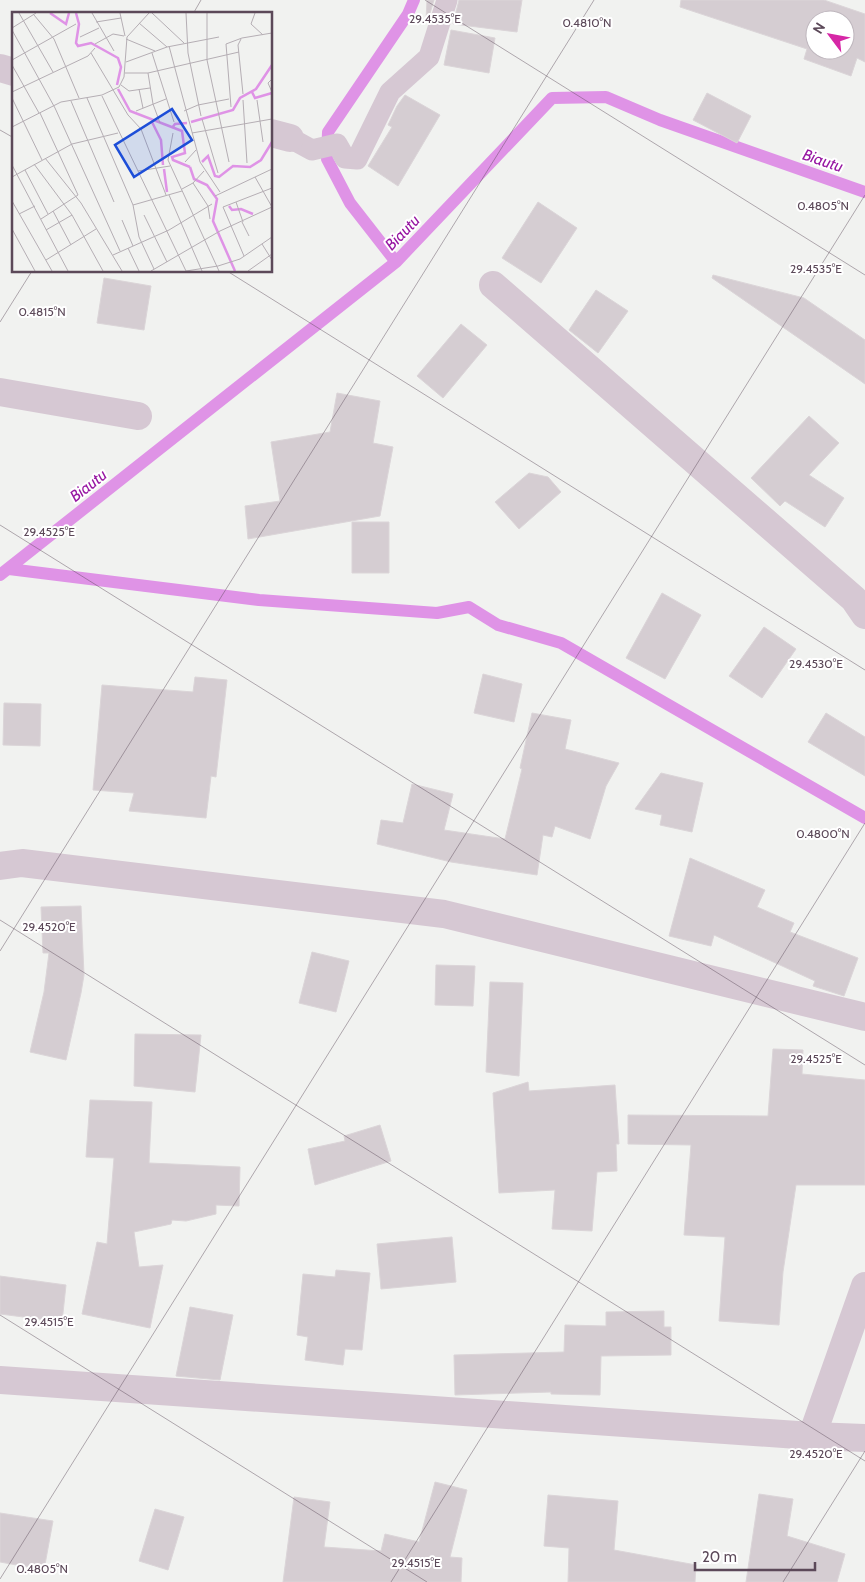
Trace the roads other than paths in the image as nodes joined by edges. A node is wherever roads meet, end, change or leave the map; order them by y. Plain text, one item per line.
1 (447, 0) edge
2 (291, 141) edge
3 (493, 285) dead end
4 (0, 392) edge
5 (138, 416) dead end
6 (865, 615) edge
7 (0, 866) edge
8 (865, 1017) edge
9 (865, 1286) edge
10 (0, 1380) edge
11 (812, 1436) junction
12 (865, 1438) edge

1 - 2 lane
3 - 6 street
4 - 5 street
7 - 8 street
9 - 11 street
10 - 11 street
11 - 12 street

